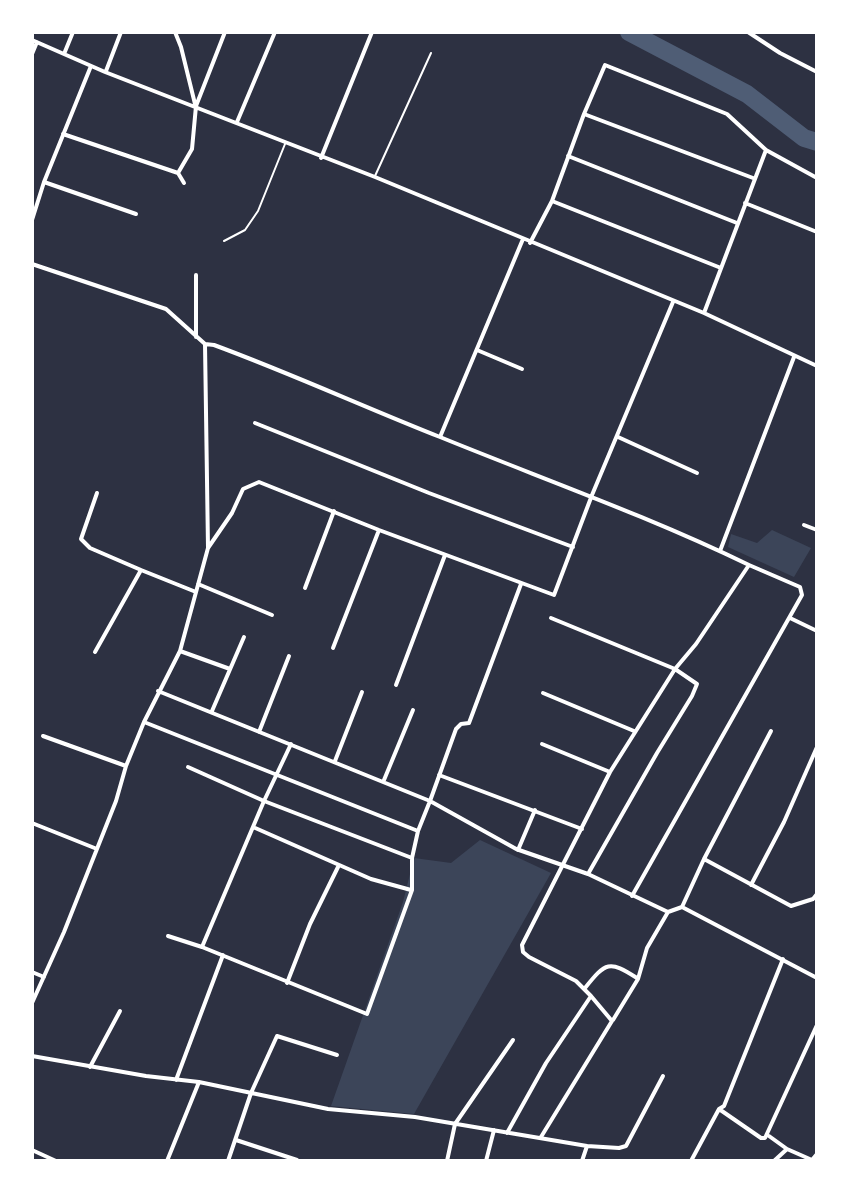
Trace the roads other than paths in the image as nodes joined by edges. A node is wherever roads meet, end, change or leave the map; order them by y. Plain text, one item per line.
1 (73, 32) edge
2 (121, 32) edge
3 (175, 32) edge
4 (225, 32) edge
5 (275, 32) edge
6 (372, 32) edge
7 (748, 32) edge
8 (35, 41) edge
9 (431, 53) dead end
10 (32, 54) edge
11 (64, 54) junction
12 (91, 65) junction
13 (105, 72) junction
14 (817, 72) edge
15 (196, 106) junction
16 (584, 114) junction
17 (237, 122) junction
18 (63, 134) junction
19 (285, 143) junction
20 (766, 150) junction
21 (568, 156) junction
22 (321, 158) junction
23 (178, 173) junction
24 (375, 177) junction
25 (753, 178) junction
26 (817, 178) edge
27 (44, 182) junction
28 (184, 183) dead end
29 (552, 201) junction
30 (744, 202) junction
31 (136, 214) dead end
32 (32, 220) edge
33 (737, 223) junction
34 (817, 232) edge
35 (523, 239) junction
36 (224, 241) dead end
37 (530, 243) junction
38 (32, 264) edge
39 (721, 268) junction
40 (196, 275) dead end
41 (673, 302) junction
42 (704, 313) junction
43 (196, 337) junction
44 (205, 344) junction
45 (477, 350) junction
46 (794, 357) junction
47 (817, 366) edge
48 (522, 369) dead end
49 (255, 423) dead end
50 (440, 437) junction
51 (618, 437) junction
52 (697, 473) dead end
53 (97, 493) dead end
54 (592, 495) junction
55 (334, 511) junction
56 (804, 525) dead end
57 (379, 530) junction
58 (817, 530) edge
59 (573, 547) junction
60 (208, 548) junction
61 (720, 551) junction
62 (445, 555) junction
63 (749, 565) junction
64 (141, 570) junction
65 (521, 583) junction
66 (198, 584) junction
67 (305, 588) dead end
68 (196, 592) junction
69 (272, 615) dead end
70 (551, 618) dead end
71 (790, 618) junction
72 (817, 631) edge
73 (244, 637) dead end
74 (333, 648) dead end
75 (180, 651) junction
76 (95, 652) dead end
77 (289, 656) dead end
78 (230, 669) junction
79 (675, 669) junction
80 (396, 685) dead end
81 (158, 691) junction
82 (362, 692) dead end
83 (543, 693) dead end
84 (413, 710) dead end
85 (212, 711) junction
86 (144, 722) junction
87 (634, 731) junction
88 (771, 731) dead end
89 (259, 732) junction
90 (43, 736) dead end
91 (291, 744) junction
92 (542, 744) dead end
93 (817, 747) edge
94 (334, 762) junction
95 (126, 766) junction
96 (188, 767) dead end
97 (610, 772) junction
98 (278, 774) junction
99 (439, 775) junction
100 (384, 780) junction
101 (264, 801) junction
102 (430, 801) junction
103 (535, 810) junction
104 (32, 823) edge
105 (253, 827) junction
106 (582, 830) junction
107 (418, 831) junction
108 (97, 849) junction
109 (518, 850) junction
110 (412, 858) junction
111 (704, 859) junction
112 (339, 865) junction
113 (560, 865) junction
114 (588, 874) junction
115 (751, 885) junction
116 (412, 890) junction
117 (817, 894) edge
118 (632, 896) junction
119 (682, 907) junction
120 (668, 912) junction
121 (168, 936) dead end
122 (202, 947) junction
123 (223, 955) junction
124 (783, 959) junction
125 (32, 972) edge
126 (44, 977) junction
127 (817, 977) edge
128 (638, 979) junction
129 (287, 983) junction
130 (585, 988) junction
131 (591, 996) junction
132 (32, 1003) edge
133 (120, 1011) dead end
134 (612, 1021) junction
135 (817, 1025) edge
136 (513, 1040) dead end
137 (337, 1055) dead end
138 (32, 1056) edge
139 (90, 1067) junction
140 (663, 1076) dead end
141 (176, 1080) junction
142 (199, 1082) junction
143 (251, 1093) junction
144 (719, 1109) junction
145 (455, 1124) junction
146 (494, 1130) junction
147 (507, 1133) junction
148 (768, 1135) junction
149 (541, 1137) junction
150 (236, 1140) junction
151 (587, 1146) junction
152 (787, 1149) junction
153 (32, 1150) edge
154 (817, 1154) edge
155 (297, 1160) edge
156 (56, 1161) edge
157 (167, 1161) edge
158 (228, 1161) edge
159 (447, 1161) edge
160 (486, 1161) edge
161 (582, 1161) edge
162 (691, 1161) edge
163 (774, 1161) edge

1 - 11 street
2 - 13 street
3 - 15 street
4 - 15 street
5 - 17 street
6 - 22 street
7 - 14 street
8 - 10 street
8 - 11 street
9 - 24 lane
11 - 12 street
12 - 13 street
12 - 18 street
13 - 15 street
15 - 17 street
15 - 23 street
16 - 20 street
16 - 21 street
16 - 25 street
17 - 19 street
18 - 23 street
18 - 27 street
19 - 22 street
19 - 36 lane
20 - 25 street
20 - 26 street
21 - 29 street
21 - 33 street
22 - 24 street
23 - 28 street
24 - 35 street
25 - 30 street
27 - 31 street
27 - 32 street
29 - 37 street
29 - 39 street
30 - 33 street
30 - 34 street
33 - 39 street
35 - 37 street
35 - 45 street
37 - 41 street
38 - 43 street
39 - 42 street
40 - 43 street
41 - 42 street
41 - 51 street
42 - 46 street
43 - 44 street
44 - 50 street
44 - 60 street
45 - 48 street
45 - 50 street
46 - 47 street
46 - 61 street
49 - 59 street
50 - 54 street
51 - 52 street
51 - 54 street
53 - 64 street
54 - 59 street
54 - 61 street
55 - 57 street
55 - 60 street
55 - 67 street
56 - 58 street
57 - 62 street
57 - 74 street
59 - 65 street
60 - 66 street
61 - 63 street
62 - 65 street
62 - 80 street
63 - 71 street
63 - 79 street
64 - 68 street
64 - 76 street
65 - 99 street
66 - 68 street
66 - 69 street
68 - 75 street
70 - 79 street
71 - 72 street
71 - 118 street
73 - 78 street
75 - 78 street
75 - 81 street
77 - 89 street
78 - 85 street
79 - 87 street
79 - 114 street
81 - 85 street
81 - 86 street
82 - 94 street
83 - 87 street
84 - 100 street
85 - 89 street
86 - 95 street
86 - 98 street
87 - 97 street
88 - 111 street
89 - 91 street
90 - 95 street
91 - 94 street
91 - 98 street
92 - 97 street
93 - 115 street
94 - 100 street
95 - 108 street
96 - 101 street
97 - 106 street
98 - 101 street
98 - 107 street
99 - 102 street
99 - 103 street
100 - 102 street
101 - 105 street
101 - 110 street
102 - 107 street
102 - 109 street
103 - 106 street
103 - 109 street
104 - 108 street
105 - 112 street
105 - 122 street
106 - 113 street
107 - 110 street
108 - 126 street
109 - 113 street
110 - 116 street
111 - 115 street
111 - 119 street
112 - 116 street
112 - 129 street
113 - 114 street
113 - 130 street
114 - 118 street
115 - 117 street
116 - 129 street
118 - 120 street
119 - 120 street
119 - 124 street
120 - 128 street
121 - 122 street
122 - 123 street
123 - 129 street
123 - 141 street
124 - 127 street
124 - 144 street
125 - 126 street
126 - 132 street
128 - 130 street
128 - 134 street
130 - 131 street
131 - 134 street
131 - 147 street
133 - 139 street
134 - 149 street
135 - 148 street
136 - 145 street
137 - 143 street
138 - 139 street
139 - 141 street
140 - 151 street
141 - 142 street
142 - 143 street
142 - 157 street
143 - 145 street
143 - 150 street
144 - 148 street
144 - 162 street
145 - 146 street
145 - 159 street
146 - 147 street
146 - 160 street
147 - 149 street
148 - 152 street
149 - 151 street
150 - 155 street
150 - 158 street
151 - 161 street
152 - 154 street
152 - 163 street
153 - 156 street

